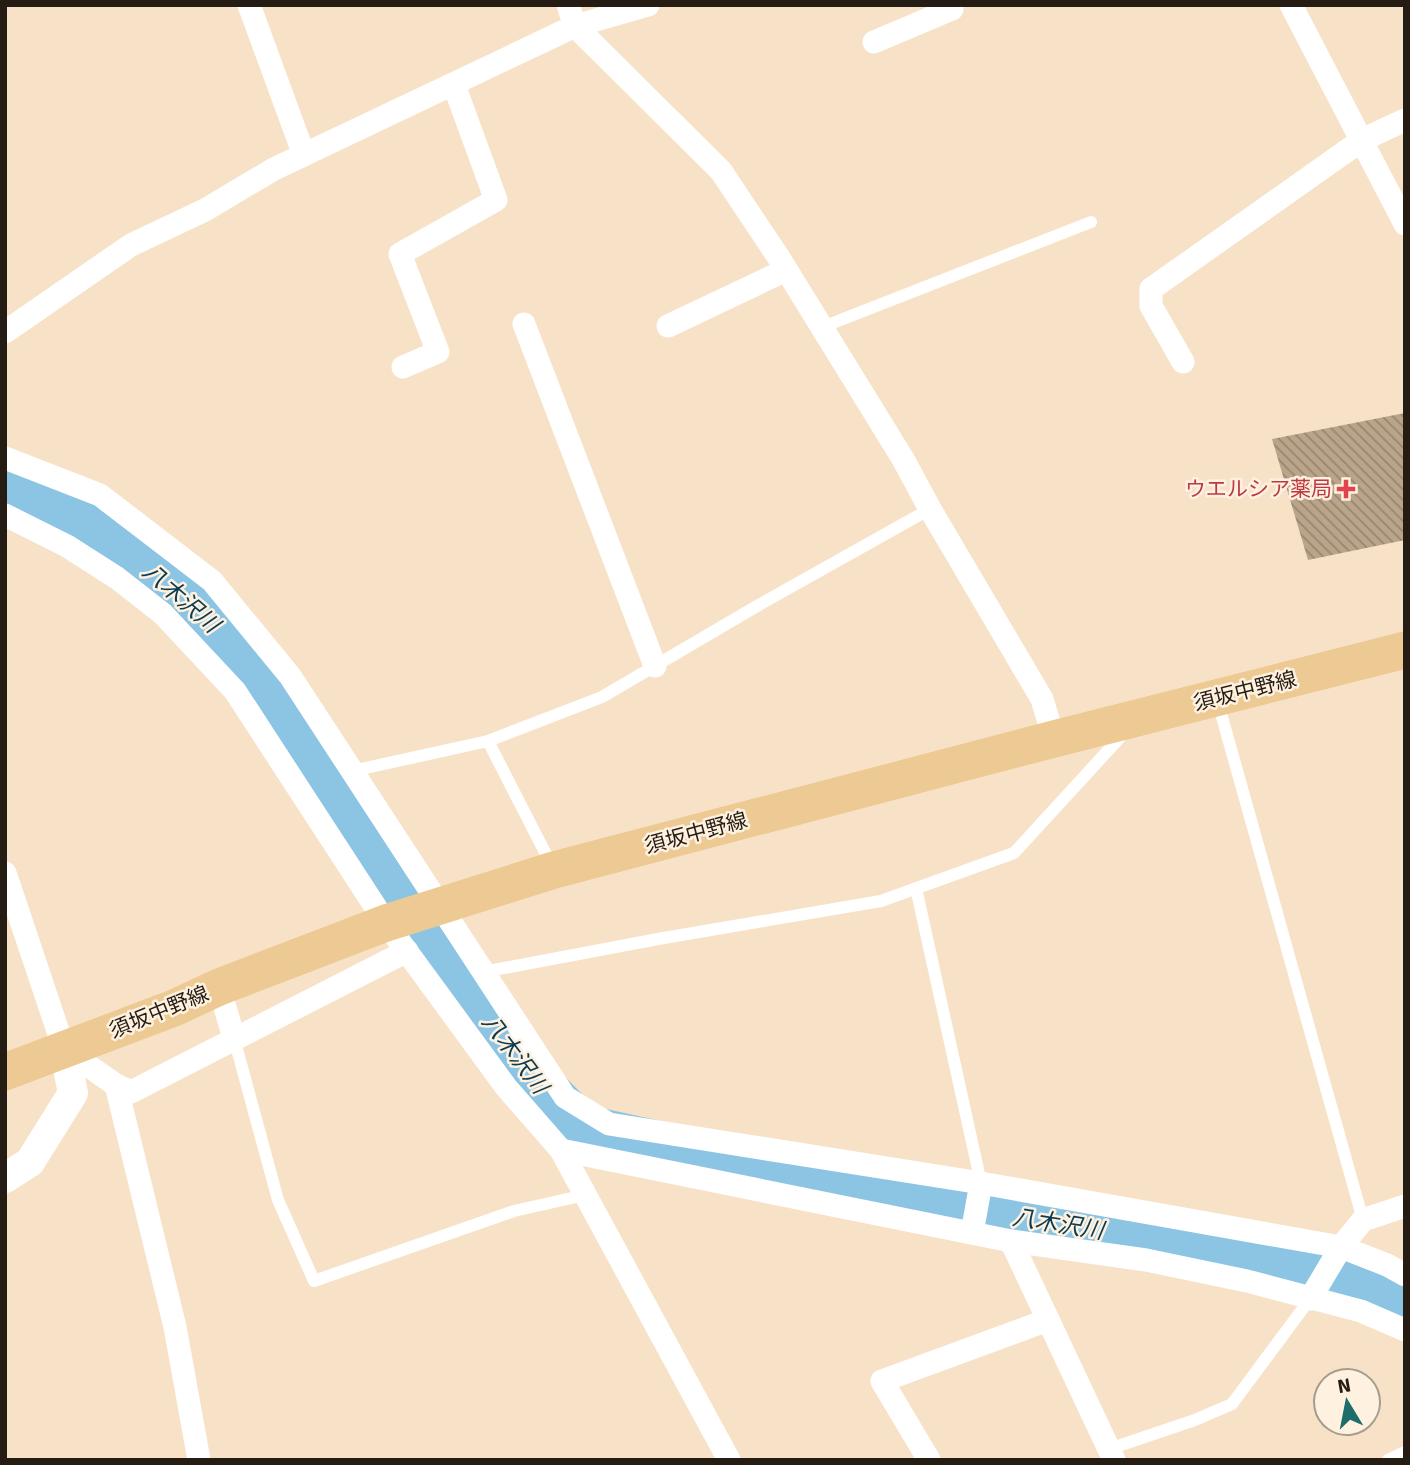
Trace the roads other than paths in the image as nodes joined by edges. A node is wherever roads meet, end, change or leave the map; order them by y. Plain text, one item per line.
1 (249, 5) edge
2 (648, 5) edge
3 (950, 5) edge
4 (1290, 5) edge
5 (572, 16) edge
6 (874, 42) dead end
7 (454, 85) junction
8 (1405, 120) edge
9 (1362, 139) junction
10 (304, 155) junction
11 (1091, 222) dead end
12 (1405, 223) edge
13 (786, 270) junction
14 (524, 324) dead end
15 (668, 326) dead end
16 (820, 328) junction
17 (5, 332) edge
18 (1183, 362) dead end
19 (403, 367) dead end
20 (5, 458) edge
21 (930, 509) junction
22 (5, 515) edge
23 (1405, 650) edge
24 (655, 666) junction
25 (1217, 699) junction
26 (1140, 716) junction
27 (1054, 739) junction
28 (488, 741) junction
29 (352, 771) junction
30 (554, 870) junction
31 (5, 873) edge
32 (916, 888) junction
33 (435, 907) junction
34 (396, 932) junction
35 (483, 972) junction
36 (219, 987) junction
37 (234, 1038) junction
38 (64, 1049) junction
39 (5, 1072) edge
40 (116, 1084) junction
41 (561, 1150) junction
42 (5, 1178) edge
43 (981, 1188) junction
44 (585, 1195) junction
45 (1405, 1206) edge
46 (1363, 1220) junction
47 (973, 1227) junction
48 (1011, 1241) junction
49 (1339, 1251) junction
50 (1405, 1275) edge
51 (1313, 1294) junction
52 (1048, 1320) junction
53 (1405, 1330) edge
54 (1405, 1452) edge
55 (1111, 1455) edge
56 (200, 1460) edge
57 (729, 1460) edge
58 (929, 1460) edge
59 (1388, 1460) edge

1 - 10 street
2 - 5 street
3 - 6 street
4 - 9 street
5 - 7 street
5 - 13 street
7 - 10 street
7 - 19 street
8 - 9 street
9 - 12 street
9 - 18 street
10 - 17 street
11 - 16 lane
13 - 15 street
13 - 16 street
14 - 24 street
16 - 21 street
20 - 29 street
21 - 24 lane
21 - 27 street
22 - 34 street
23 - 25 main road, 須坂中野線
24 - 28 lane
25 - 26 main road, 須坂中野線
25 - 46 lane
26 - 27 main road, 須坂中野線
26 - 32 lane
27 - 30 main road, 須坂中野線
28 - 29 lane
28 - 30 lane
29 - 33 street
30 - 33 main road, 須坂中野線
31 - 38 street
32 - 35 lane
32 - 43 lane
33 - 34 main road, 須坂中野線
33 - 35 street
34 - 36 main road, 須坂中野線
34 - 37 street
34 - 41 street
35 - 43 street
36 - 37 street
36 - 38 main road, 須坂中野線
37 - 40 street
37 - 44 lane
38 - 39 main road, 須坂中野線
38 - 40 street
38 - 42 street
40 - 56 street
41 - 44 street
41 - 47 street
43 - 47 street
43 - 49 street
44 - 57 street
45 - 46 street
46 - 49 street
47 - 48 street
48 - 51 street
48 - 52 street
49 - 50 street
49 - 51 street
51 - 53 street
51 - 55 lane
52 - 55 street
52 - 58 street
54 - 59 lane

